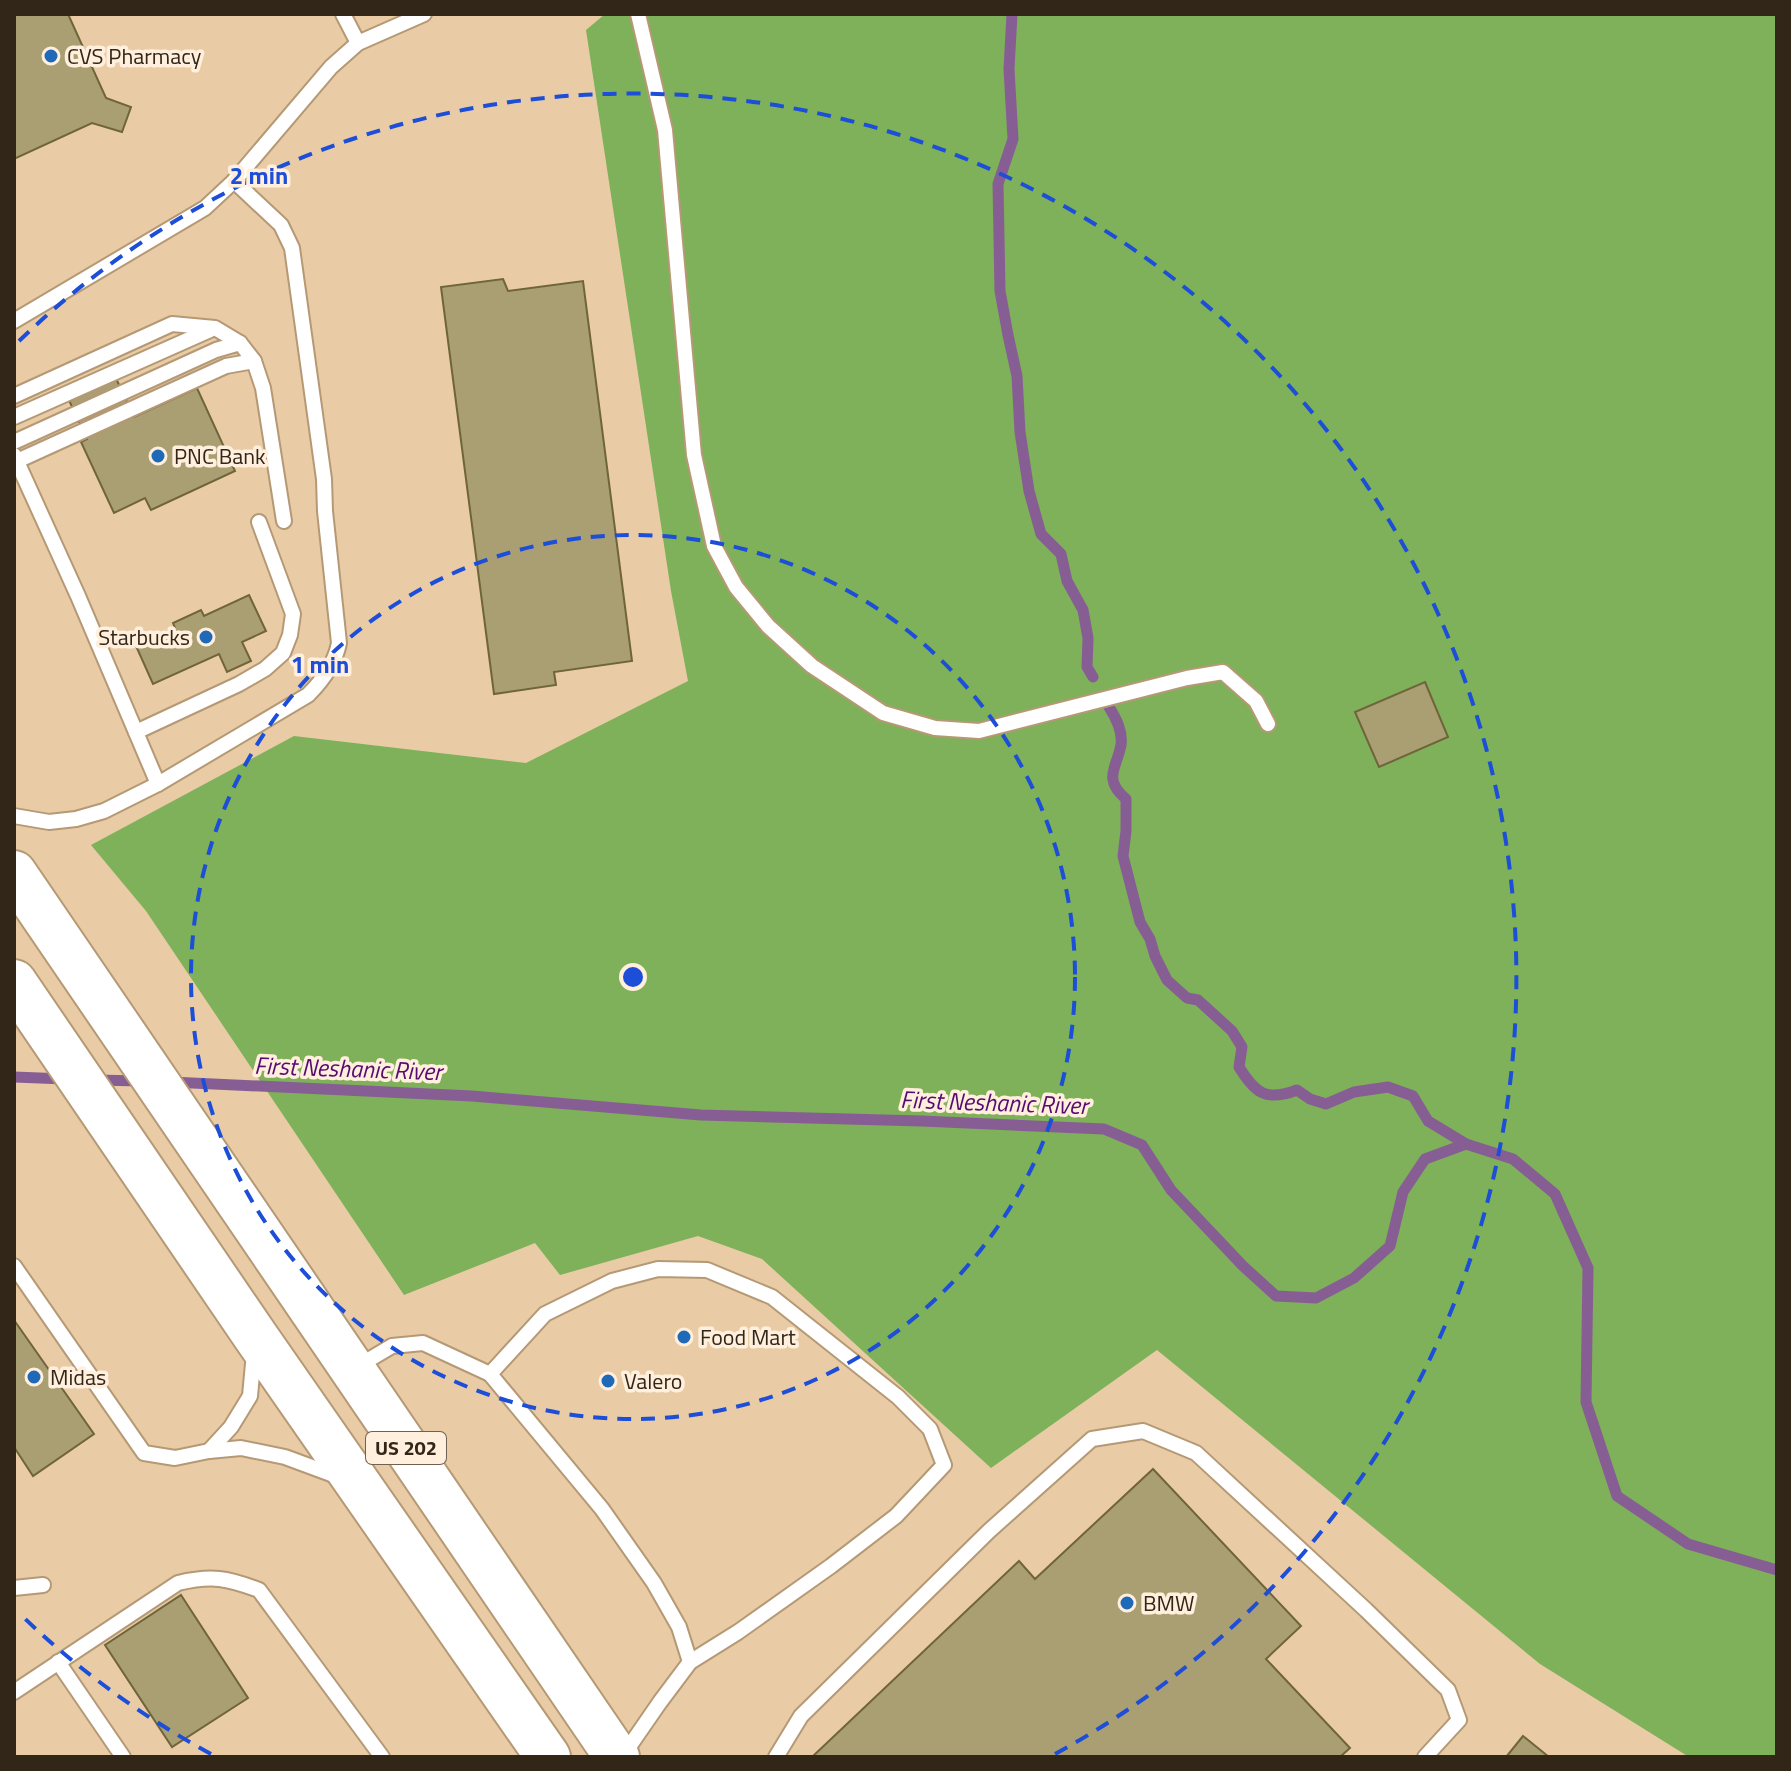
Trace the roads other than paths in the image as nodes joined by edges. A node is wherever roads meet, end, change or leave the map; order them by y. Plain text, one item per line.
1 (343, 14) edge
2 (424, 14) edge
3 (638, 14) edge
4 (358, 43) junction
5 (234, 181) junction
6 (14, 321) edge
7 (215, 328) junction
8 (240, 343) junction
9 (254, 361) junction
10 (14, 396) edge
11 (14, 417) edge
12 (14, 442) edge
13 (15, 458) edge
14 (284, 521) dead end
15 (259, 522) dead end
16 (1268, 724) dead end
17 (136, 732) junction
18 (158, 784) junction
19 (14, 816) edge
20 (14, 873) edge
21 (25, 998) edge
22 (14, 1266) edge
23 (256, 1337) junction
24 (353, 1370) junction
25 (490, 1374) junction
26 (209, 1451) junction
27 (364, 1490) junction
28 (43, 1585) dead end
29 (14, 1588) edge
30 (58, 1662) junction
31 (690, 1662) junction
32 (14, 1692) edge
33 (123, 1757) edge
34 (382, 1757) edge
35 (548, 1757) edge
36 (619, 1757) edge
37 (776, 1757) edge
38 (1425, 1757) edge

1 - 4 lane
2 - 4 lane
3 - 16 lane
4 - 5 lane
5 - 6 lane
5 - 18 lane
7 - 8 lane
7 - 10 lane
7 - 11 lane
8 - 9 lane
8 - 12 lane
9 - 13 lane
9 - 14 lane
13 - 17 lane
15 - 17 lane
17 - 18 lane
18 - 19 lane
20 - 24 highway, US 202
21 - 23 highway, US 202
22 - 26 lane
23 - 26 lane
23 - 27 highway, US 202
24 - 25 lane
24 - 36 highway, US 202
25 - 31 lane
25 - 31 lane
26 - 27 lane
27 - 35 highway, US 202
28 - 29 lane
30 - 32 lane
30 - 33 lane
30 - 34 lane
31 - 36 lane
37 - 38 lane

